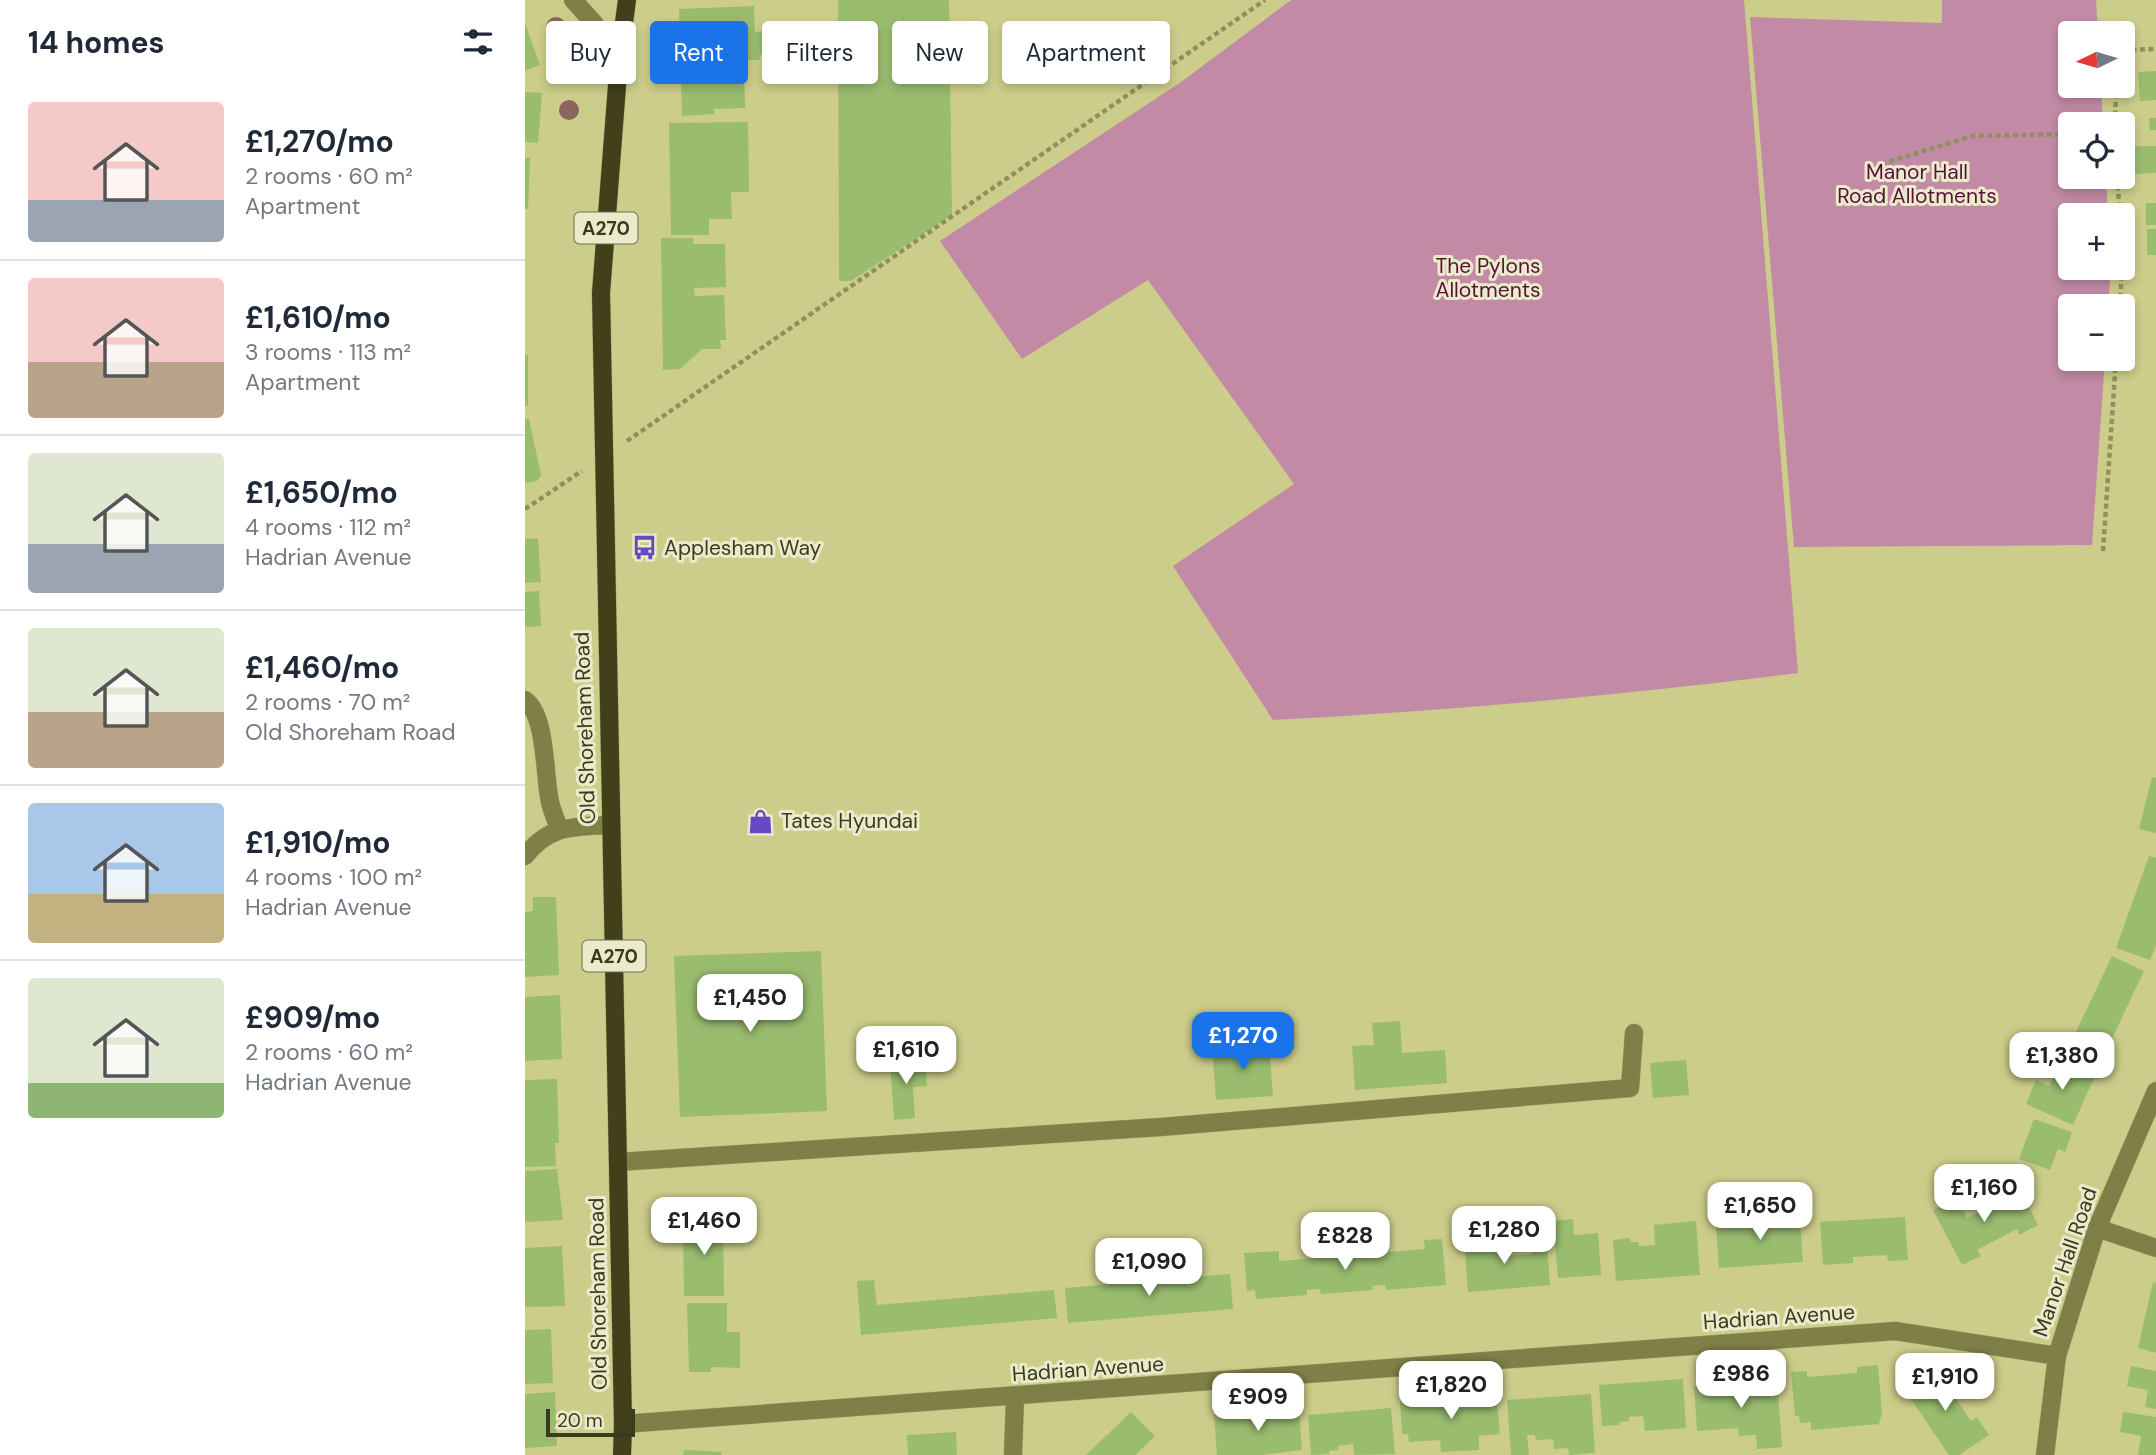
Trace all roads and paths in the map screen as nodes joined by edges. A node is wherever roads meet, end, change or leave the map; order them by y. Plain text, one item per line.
1 (573, 0) edge
2 (627, 0) edge
3 (1265, 0) edge
4 (592, 21) edge
5 (624, 21) edge
6 (2156, 49) edge
7 (2135, 50) edge
8 (617, 84) edge
9 (2058, 134) edge
10 (1881, 164) dead end
11 (2115, 371) edge
12 (603, 457) junction
13 (525, 509) edge
14 (2103, 551) dead end
15 (525, 701) edge
16 (611, 825) junction
17 (559, 828) junction
18 (525, 856) edge
19 (1634, 1033) dead end
20 (2156, 1091) edge
21 (618, 1162) junction
22 (2097, 1228) junction
23 (2156, 1248) edge
24 (2057, 1356) junction
25 (1015, 1398) junction
26 (624, 1424) junction
27 (621, 1455) edge
28 (1013, 1455) edge
29 (2045, 1455) edge

1 - 4 street
2 - 5 main road, Old Shoreham Road / A270
3 - 12 path
6 - 7 path
8 - 12 main road, Old Shoreham Road / A270
9 - 10 path
11 - 14 path
12 - 13 path
12 - 16 main road, Old Shoreham Road / A270
15 - 17 street
16 - 17 street
16 - 21 main road, Old Shoreham Road / A270
17 - 18 street
19 - 21 street
20 - 22 street, Manor Hall Road
21 - 26 main road, Old Shoreham Road / A270
22 - 23 street
22 - 24 street, Manor Hall Road
24 - 25 street, Hadrian Avenue
24 - 29 street, Manor Hall Road
25 - 26 street, Hadrian Avenue
25 - 28 street
26 - 27 main road, Old Shoreham Road / A270

